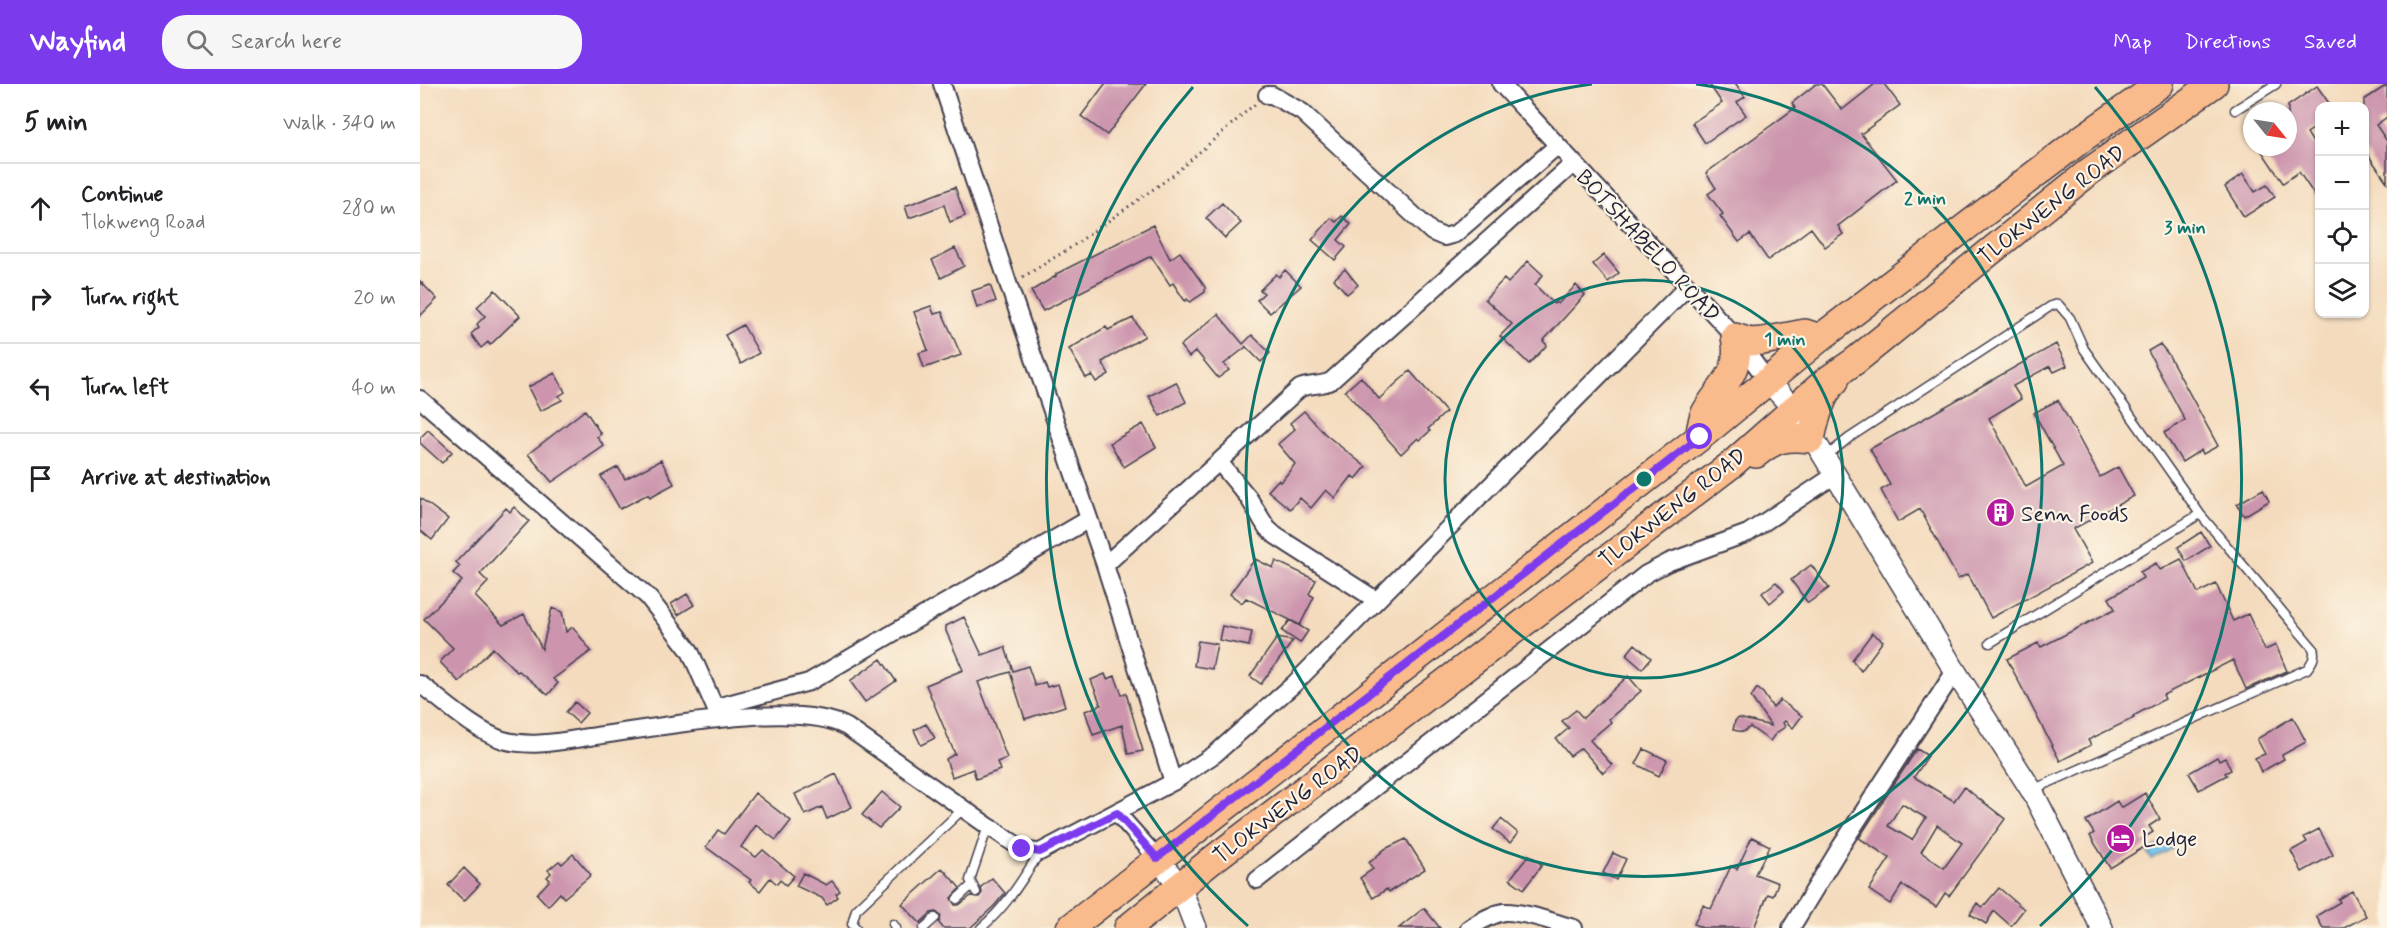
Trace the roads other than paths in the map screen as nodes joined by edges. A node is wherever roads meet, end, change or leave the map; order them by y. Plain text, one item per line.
1 (942, 84) edge
2 (1501, 84) edge
3 (2160, 84) edge
4 (2214, 84) edge
5 (2276, 84) edge
6 (1267, 94) road end
7 (2235, 110) dead end
8 (1557, 146) junction
9 (1573, 164) junction
10 (1687, 287) junction
11 (1735, 338) junction
12 (1821, 338) junction
13 (1855, 361) junction
14 (1768, 381) junction
15 (420, 399) edge
16 (1794, 409) junction
17 (1700, 437) junction
18 (1823, 458) junction
19 (1220, 463) junction
20 (1732, 464) junction
21 (2200, 514) junction
22 (1089, 519) junction
23 (1105, 566) junction
24 (1376, 600) junction
25 (1990, 643) dead end
26 (1955, 671) junction
27 (420, 684) edge
28 (718, 713) junction
29 (1173, 782) junction
30 (2032, 790) junction
31 (963, 809) junction
32 (1117, 813) junction
33 (988, 826) junction
34 (1040, 852) junction
35 (1157, 858) junction
36 (1257, 880) dead end
37 (1180, 886) junction
38 (957, 899) dead end
39 (935, 918) dead end
40 (856, 928) edge
41 (924, 928) edge
42 (981, 928) edge
43 (1071, 928) edge
44 (1128, 928) edge
45 (1196, 928) edge
46 (1469, 928) edge
47 (1574, 928) edge
48 (1791, 928) edge
49 (2102, 928) edge

1 - 22 street
2 - 8 street, BOTSHABELO ROAD
3 - 12 main road, TLOKWENG ROAD
4 - 13 main road, TLOKWENG ROAD
5 - 7 lane
6 - 8 street
8 - 9 street, BOTSHABELO ROAD
9 - 10 street, BOTSHABELO ROAD
9 - 19 street
10 - 11 street, BOTSHABELO ROAD
10 - 24 street
11 - 12 main road
11 - 14 street, BOTSHABELO ROAD
11 - 17 main road
12 - 14 main road, TLOKWENG ROAD
13 - 16 main road, TLOKWENG ROAD
13 - 18 main road
14 - 16 street, BOTSHABELO ROAD
14 - 17 main road, TLOKWENG ROAD
15 - 28 street
16 - 18 street, BOTSHABELO ROAD
16 - 20 main road, TLOKWENG ROAD
17 - 35 main road, TLOKWENG ROAD
18 - 20 main road
18 - 21 lane
18 - 26 street, BOTSHABELO ROAD
18 - 36 street
19 - 23 street
19 - 24 street
20 - 37 main road, TLOKWENG ROAD
21 - 25 lane
21 - 30 lane
22 - 23 street
22 - 28 street
23 - 29 street
24 - 29 street
26 - 30 street, BOTSHABELO ROAD
26 - 48 street
27 - 28 street
28 - 31 street
29 - 32 street
30 - 49 street, BOTSHABELO ROAD
31 - 33 street
31 - 40 lane
32 - 34 street
32 - 35 street
33 - 34 street
33 - 38 lane
34 - 42 lane
35 - 37 street
35 - 43 main road, TLOKWENG ROAD
37 - 44 main road, TLOKWENG ROAD
37 - 45 street
39 - 41 lane
46 - 47 street

